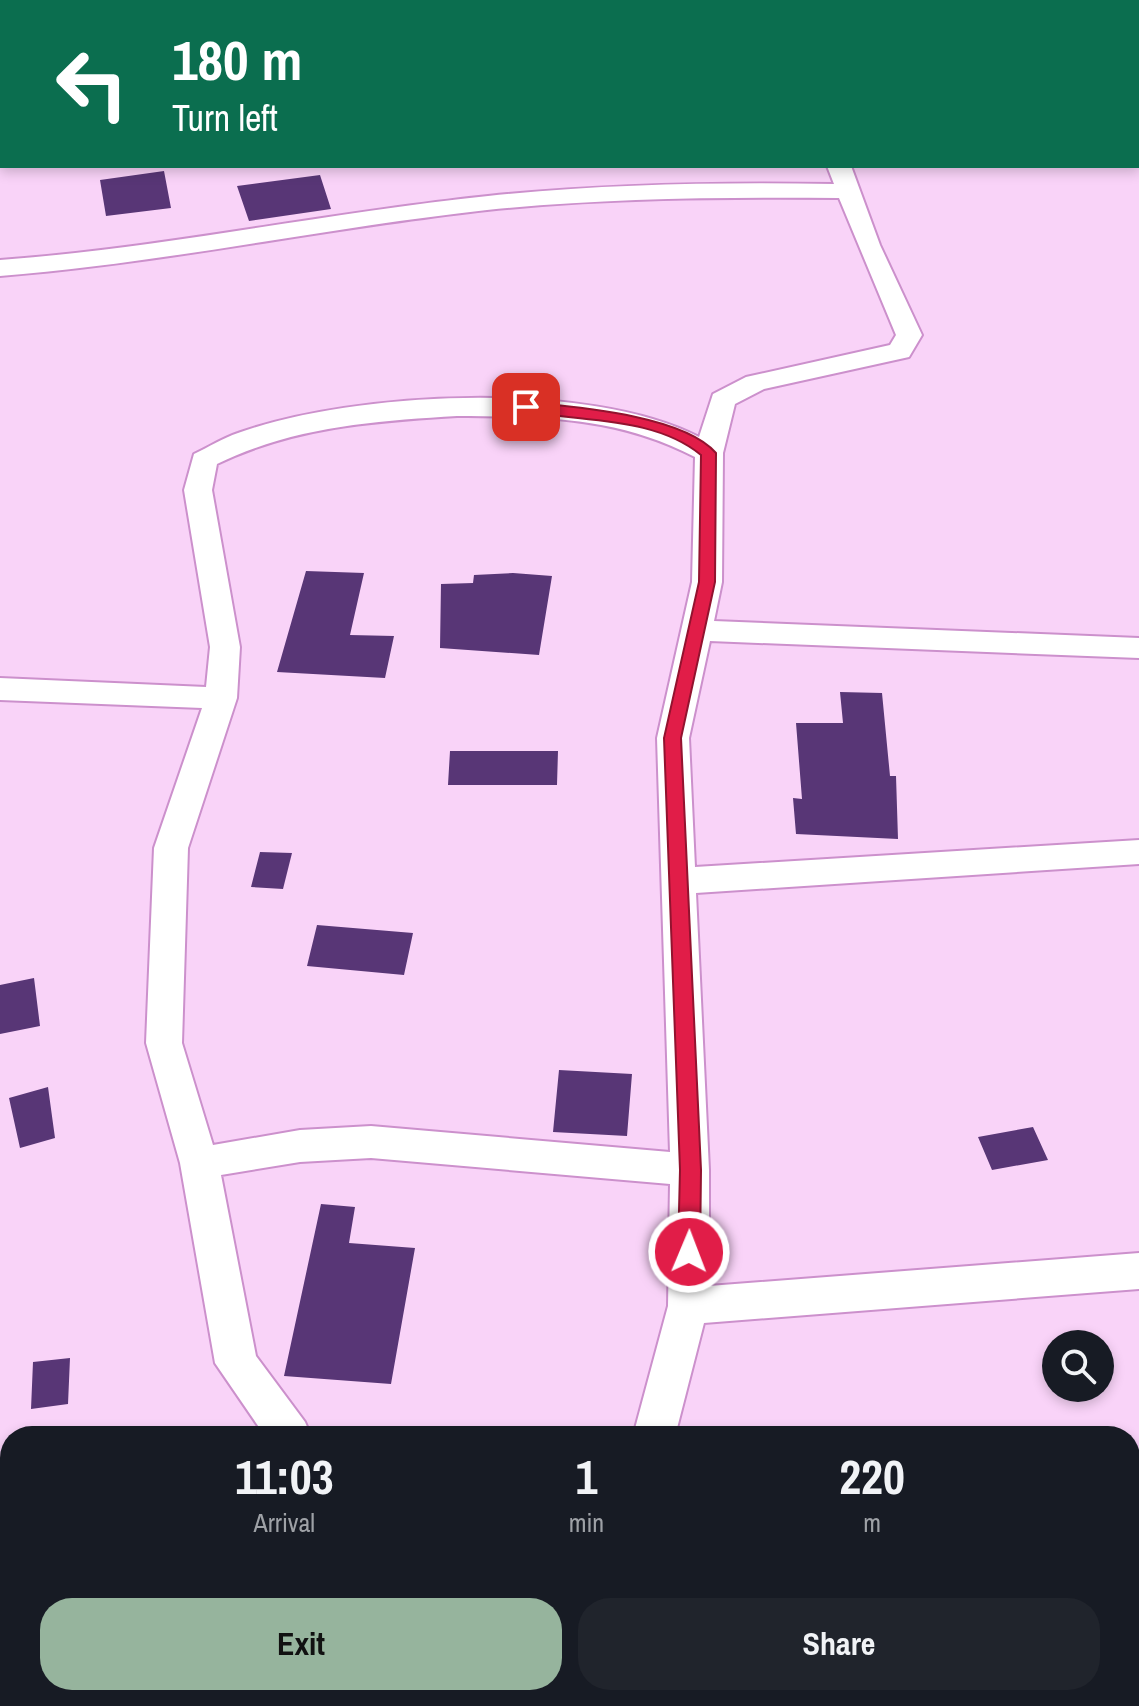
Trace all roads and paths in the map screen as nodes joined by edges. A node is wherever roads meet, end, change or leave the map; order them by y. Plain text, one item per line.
1 (843, 178) edge
2 (0, 268) edge
3 (709, 453) junction
4 (694, 630) junction
5 (1139, 648) edge
6 (0, 689) edge
7 (221, 698) junction
8 (1139, 852) edge
9 (678, 881) junction
10 (199, 1163) junction
11 (690, 1170) junction
12 (1139, 1271) edge
13 (688, 1306) junction
14 (283, 1426) edge
15 (657, 1426) edge

1 - 2 street
1 - 3 street
3 - 4 street
3 - 7 street
4 - 5 street
4 - 9 street
6 - 7 street
7 - 10 street
8 - 9 street
9 - 11 street
10 - 11 street
10 - 14 street
11 - 13 street
12 - 13 street
13 - 15 street

